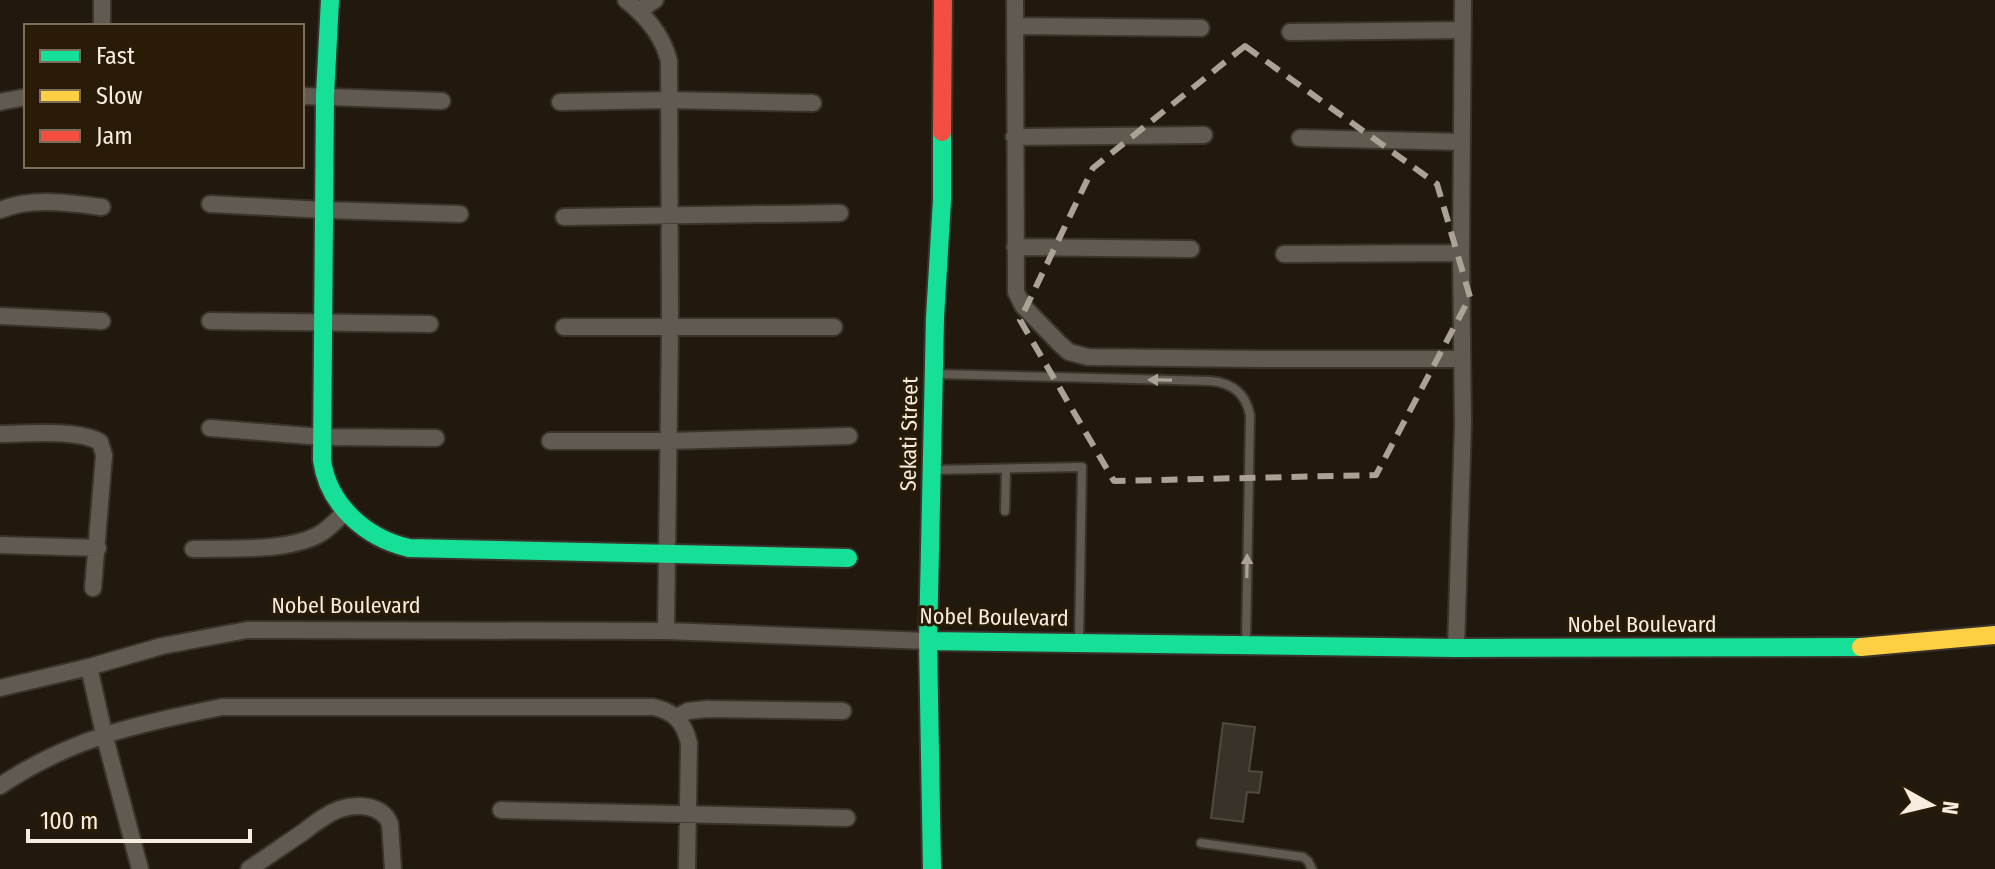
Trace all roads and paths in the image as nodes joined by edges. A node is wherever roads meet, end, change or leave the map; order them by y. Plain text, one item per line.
1 (102, 0) edge
2 (330, 0) edge
3 (655, 0) edge
4 (943, 0) edge
5 (1015, 0) edge
6 (1463, 0) edge
7 (633, 6) edge
8 (102, 24) edge
9 (1015, 26) junction
10 (1201, 28) dead end
11 (1463, 30) junction
12 (1290, 32) dead end
13 (325, 95) junction
14 (304, 96) edge
15 (24, 97) edge
16 (669, 100) junction
17 (442, 101) dead end
18 (0, 102) edge
19 (560, 102) dead end
20 (813, 103) dead end
21 (1204, 135) dead end
22 (1014, 137) junction
23 (1300, 138) dead end
24 (1462, 142) junction
25 (210, 204) dead end
26 (102, 207) dead end
27 (0, 210) edge
28 (324, 210) junction
29 (840, 213) dead end
30 (460, 214) dead end
31 (669, 216) junction
32 (564, 217) dead end
33 (1015, 247) junction
34 (1191, 249) dead end
35 (1461, 253) junction
36 (1284, 254) dead end
37 (0, 316) edge
38 (102, 321) dead end
39 (210, 321) dead end
40 (322, 323) junction
41 (430, 324) dead end
42 (564, 327) dead end
43 (834, 327) dead end
44 (670, 328) junction
45 (1462, 359) junction
46 (934, 374) junction
47 (210, 428) dead end
48 (0, 434) edge
49 (849, 436) dead end
50 (322, 437) junction
51 (436, 438) dead end
52 (550, 441) dead end
53 (669, 441) junction
54 (1006, 469) junction
55 (932, 470) junction
56 (346, 511) junction
57 (1005, 511) dead end
58 (0, 545) edge
59 (98, 548) junction
60 (193, 549) dead end
61 (667, 553) junction
62 (848, 558) dead end
63 (93, 588) dead end
64 (666, 631) junction
65 (1995, 635) edge
66 (928, 641) junction
67 (1079, 642) junction
68 (1246, 644) junction
69 (1456, 648) junction
70 (89, 667) junction
71 (0, 688) edge
72 (843, 711) dead end
73 (677, 717) junction
74 (104, 734) junction
75 (0, 786) edge
76 (501, 810) dead end
77 (688, 815) junction
78 (847, 818) dead end
79 (1201, 843) dead end
80 (140, 869) edge
81 (249, 869) edge
82 (393, 869) edge
83 (687, 869) edge
84 (932, 869) edge
85 (1312, 869) edge

1 - 8 street
2 - 13 street
3 - 7 street
4 - 46 street, Sekati Street
5 - 9 street
6 - 11 street
7 - 16 street
9 - 10 street
9 - 22 street
11 - 12 street
11 - 24 street
13 - 14 street
13 - 17 street
13 - 28 street
15 - 18 street
16 - 19 street
16 - 20 street
16 - 31 street
21 - 22 street
22 - 33 street
23 - 24 street
24 - 35 street
25 - 28 street
26 - 27 street
28 - 30 street
28 - 40 street
29 - 31 street
31 - 32 street
31 - 44 street
33 - 34 street
33 - 45 street
35 - 36 street
35 - 45 street
37 - 38 street
39 - 40 street
40 - 41 street
40 - 50 street
42 - 44 street
43 - 44 street
44 - 53 street
45 - 69 street
46 - 55 street, Sekati Street
68 -> 46 lane
47 - 50 street
48 - 59 street
49 - 53 street
50 - 51 street
50 - 56 street
52 - 53 street
53 - 61 street
54 - 55 lane
54 - 57 lane
54 - 67 lane
55 - 66 street, Sekati Street
56 - 60 street
56 - 61 street
58 - 59 street
59 - 63 street
61 - 62 street
61 - 64 street
64 - 66 street, Nobel Boulevard
64 - 70 street, Nobel Boulevard
65 - 69 street, Nobel Boulevard
66 - 67 street, Nobel Boulevard
66 - 84 street, Sekati Street
67 - 68 street, Nobel Boulevard
68 - 69 street, Nobel Boulevard
70 - 71 street, Nobel Boulevard
70 - 74 street
72 - 73 street
73 - 74 street
73 - 77 street
74 - 75 street
74 - 80 street
76 - 77 street
77 - 78 street
77 - 83 street
79 - 85 lane
81 - 82 street

